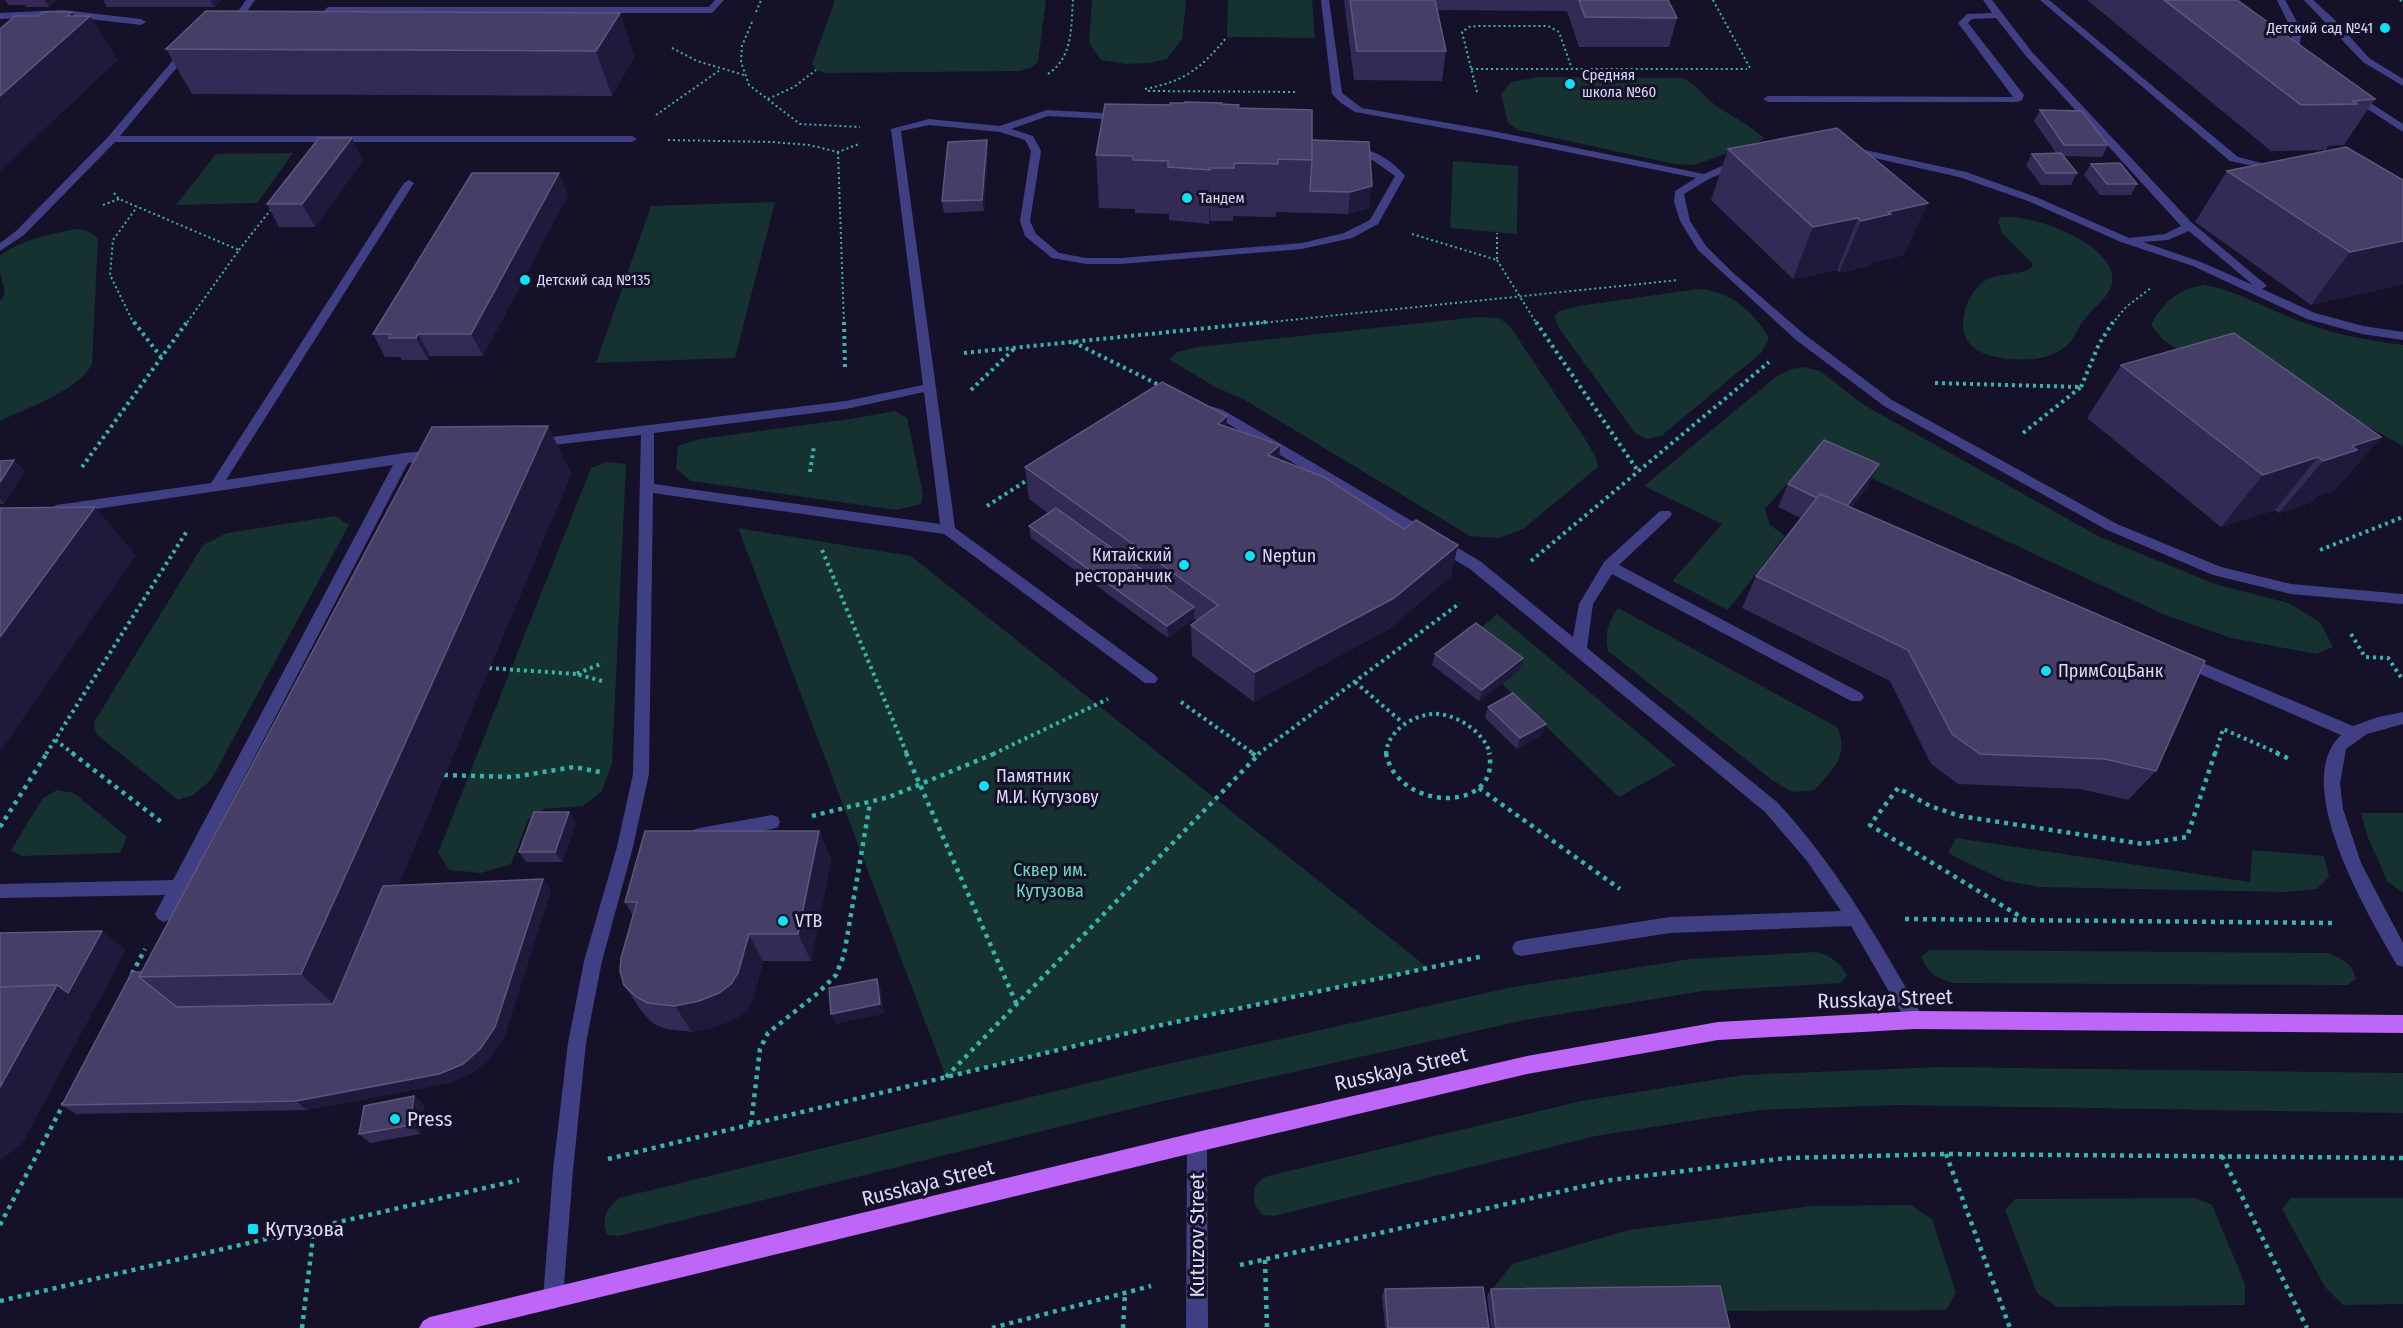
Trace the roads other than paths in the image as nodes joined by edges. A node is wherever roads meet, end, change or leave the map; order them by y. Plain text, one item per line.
1 (251, 0) edge
2 (428, 0) edge
3 (549, 0) edge
4 (720, 0) edge
5 (1325, 0) edge
6 (1987, 0) edge
7 (2044, 0) edge
8 (2281, 0) edge
9 (2308, 0) edge
10 (328, 10) edge
11 (420, 10) junction
12 (542, 10) junction
13 (1998, 15) junction
14 (0, 16) edge
15 (210, 21) edge
16 (141, 22) dead end
17 (195, 39) edge
18 (2270, 43) edge
19 (2403, 83) edge
20 (2342, 88) edge
21 (1768, 99) dead end
22 (1129, 118) edge
23 (1001, 129) junction
24 (2403, 129) edge
25 (112, 139) junction
26 (632, 139) road end
27 (1838, 148) edge
28 (1342, 149) edge
29 (1753, 157) edge
30 (2290, 171) edge
31 (1705, 177) junction
32 (409, 183) dead end
33 (2187, 224) junction
34 (2125, 240) junction
35 (0, 248) edge
36 (2277, 299) junction
37 (2403, 336) edge
38 (931, 387) junction
39 (1187, 403) edge
40 (648, 430) junction
41 (520, 444) edge
42 (450, 452) edge
43 (404, 457) junction
44 (216, 486) junction
45 (649, 488) junction
46 (45, 512) edge
47 (1665, 514) dead end
48 (948, 530) junction
49 (1609, 566) junction
50 (2403, 599) edge
51 (1579, 649) junction
52 (2171, 656) edge
53 (1150, 679) road end
54 (1856, 697) dead end
55 (2403, 718) edge
56 (2355, 734) junction
57 (772, 822) road end
58 (682, 838) edge
59 (648, 843) edge
60 (625, 847) junction
61 (178, 886) junction
62 (0, 891) edge
63 (164, 914) dead end
64 (1856, 918) junction
65 (1521, 948) road end
66 (2403, 959) edge
67 (1915, 1020) junction
68 (2403, 1024) edge
69 (1197, 1142) junction
70 (553, 1299) junction
71 (430, 1328) edge
72 (1197, 1328) edge

1 - 15 street
2 - 11 street
3 - 12 street
4 - 12 street
5 - 31 street
6 - 13 street
7 - 30 street
8 - 18 street
9 - 19 street
10 - 11 street
11 - 12 street
13 - 21 street
13 - 33 street
14 - 16 street
17 - 25 street
20 - 24 street
22 - 23 street
23 - 28 street
23 - 38 street
25 - 26 street
25 - 35 street
27 - 34 street
29 - 31 street
31 - 50 street
32 - 44 street
33 - 34 street
33 - 36 street
34 - 36 street
36 - 37 street
38 - 40 street
38 - 48 street
39 - 51 street
40 - 41 street
40 - 45 street
42 - 43 street
43 - 44 street
43 - 61 street
44 - 46 street
45 - 48 street
45 - 60 street
47 - 49 street
48 - 53 street
49 - 51 street
49 - 54 street
51 - 64 street
52 - 56 street
55 - 56 street
56 - 66 street
57 - 58 street
59 - 60 street
60 - 70 street
61 - 62 street
61 - 63 street
64 - 65 street
64 - 67 street
67 - 68 main road, Russkaya Street
67 - 69 main road, Russkaya Street
69 - 70 main road, Russkaya Street
69 - 72 street, Kutuzov Street
70 - 71 main road, Russkaya Street

